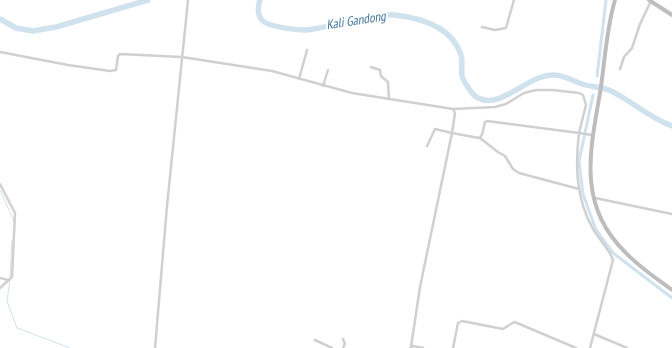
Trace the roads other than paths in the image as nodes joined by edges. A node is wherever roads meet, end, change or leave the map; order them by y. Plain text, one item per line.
1 (188, 0) edge
2 (514, 0) edge
3 (615, 0) edge
4 (650, 1) edge
5 (672, 15) edge
6 (482, 27) dead end
7 (307, 50) dead end
8 (0, 52) edge
9 (182, 57) junction
10 (371, 67) dead end
11 (620, 69) dead end
12 (328, 70) dead end
13 (299, 79) junction
14 (323, 86) junction
15 (389, 99) junction
16 (453, 109) junction
17 (452, 132) junction
18 (580, 134) junction
19 (590, 135) junction
20 (479, 138) junction
21 (427, 146) dead end
22 (0, 184) edge
23 (579, 189) junction
24 (595, 198) junction
25 (672, 214) edge
26 (0, 278) edge
27 (9, 280) junction
28 (0, 288) edge
29 (672, 290) edge
30 (594, 334) junction
31 (343, 339) dead end
32 (315, 340) dead end
33 (155, 348) edge
34 (332, 348) edge
35 (343, 348) edge
36 (410, 348) edge
37 (423, 348) edge
38 (453, 348) edge
39 (576, 348) edge
40 (590, 348) edge
41 (627, 348) edge

1 - 9 street
2 - 6 street
3 - 19 street
4 - 5 street
4 - 11 street
7 - 13 street
8 - 9 street
9 - 13 street
9 - 33 street
10 - 15 street
12 - 14 street
13 - 14 street
14 - 15 street
15 - 16 street
16 - 17 street
16 - 18 street
17 - 20 street
17 - 21 street
17 - 36 street
18 - 19 street
18 - 20 street
18 - 23 street
19 - 24 street
20 - 23 street
22 - 27 street
23 - 30 street
24 - 25 street
24 - 29 street
26 - 27 street
27 - 28 street
30 - 40 street
30 - 41 street
31 - 35 street
32 - 34 street
36 - 37 street
38 - 39 street

